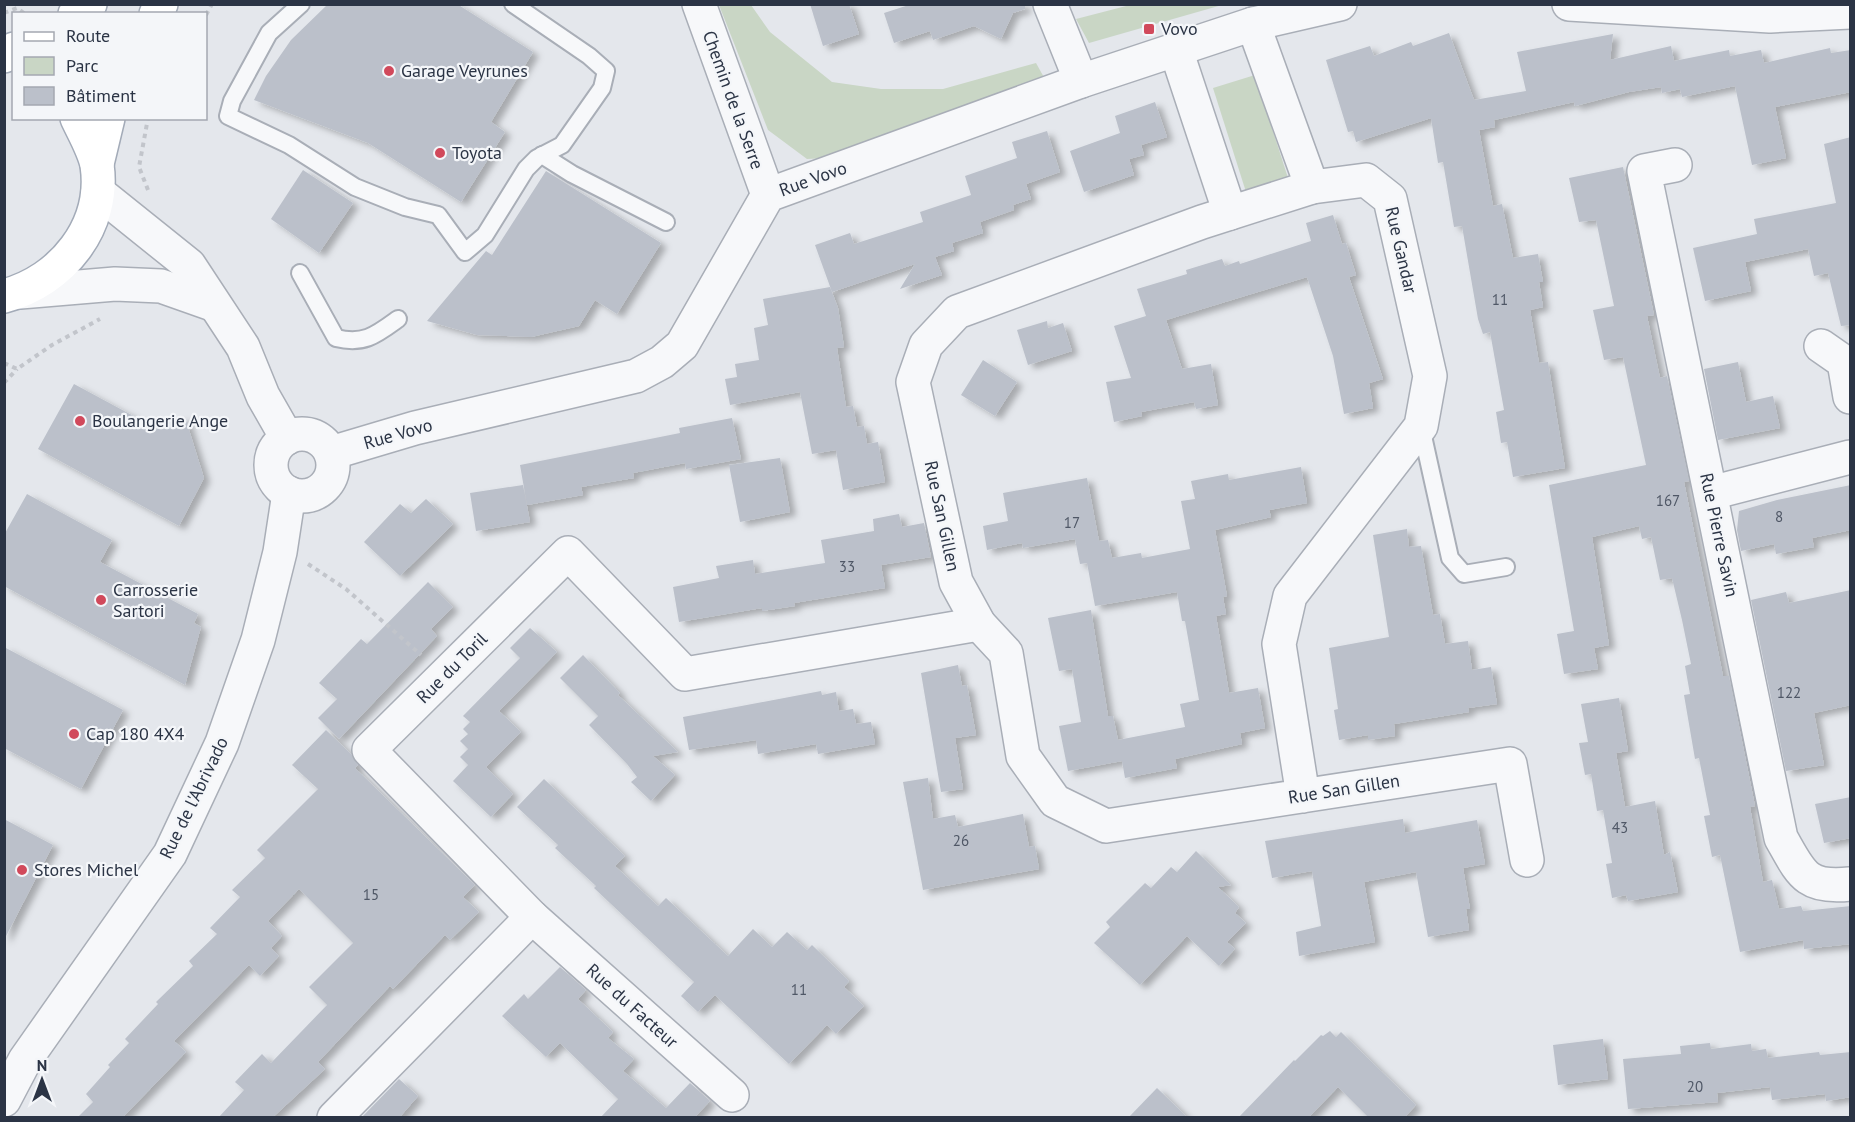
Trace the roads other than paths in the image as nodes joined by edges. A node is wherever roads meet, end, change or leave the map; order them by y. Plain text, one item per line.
1 (301, 4) edge
2 (513, 4) edge
3 (699, 4) edge
4 (1050, 4) edge
5 (1340, 4) edge
6 (1569, 4) edge
7 (1851, 12) edge
8 (1272, 15) edge
9 (1176, 50) junction
10 (1081, 81) junction
11 (78, 120) edge
12 (108, 120) edge
13 (542, 155) junction
14 (1675, 165) dead end
15 (97, 178) junction
16 (1312, 187) junction
17 (768, 195) junction
18 (1216, 218) junction
19 (666, 222) dead end
20 (300, 273) dead end
21 (12, 294) edge
22 (212, 304) junction
23 (398, 319) dead end
24 (1821, 346) dead end
25 (1851, 397) edge
26 (1421, 426) junction
27 (287, 438) junction
28 (331, 453) junction
29 (1851, 457) edge
30 (289, 493) junction
31 (1711, 493) junction
32 (1506, 567) dead end
33 (979, 624) junction
34 (1303, 796) junction
35 (1527, 860) dead end
36 (1851, 884) edge
37 (531, 917) junction
38 (732, 1095) dead end
39 (4, 1100) edge
40 (334, 1118) edge

1 - 13 lane
2 - 13 lane
3 - 17 street, Chemin de la Serre
4 - 10 street
5 - 8 street, Rue Vovo
6 - 7 street
8 - 9 street, Rue Vovo
8 - 16 street
9 - 10 street, Rue Vovo
9 - 18 street
10 - 17 street, Rue Vovo
11 - 15 main road
12 - 15 main road
13 - 19 lane
14 - 31 street, Rue Pierre Savin
15 - 21 main road
15 - 22 street
16 - 18 street, Rue Gandar
16 - 26 street, Rue Gandar
17 - 28 street, Rue Vovo
18 - 33 street, Rue San Gillen
20 - 23 lane
21 - 22 street
22 - 27 street
24 - 25 street
26 - 32 lane, Rue Gandar
26 - 34 street, Rue Gandar
27 - 28 street
27 - 30 street
28 - 30 street
29 - 31 street
30 - 39 street, Rue de l'Abrivado
31 - 36 street, Rue Pierre Savin
33 - 34 street, Rue San Gillen
33 - 37 street, Rue du Toril
34 - 35 street, Rue San Gillen
37 - 38 street, Rue du Facteur
37 - 40 street

